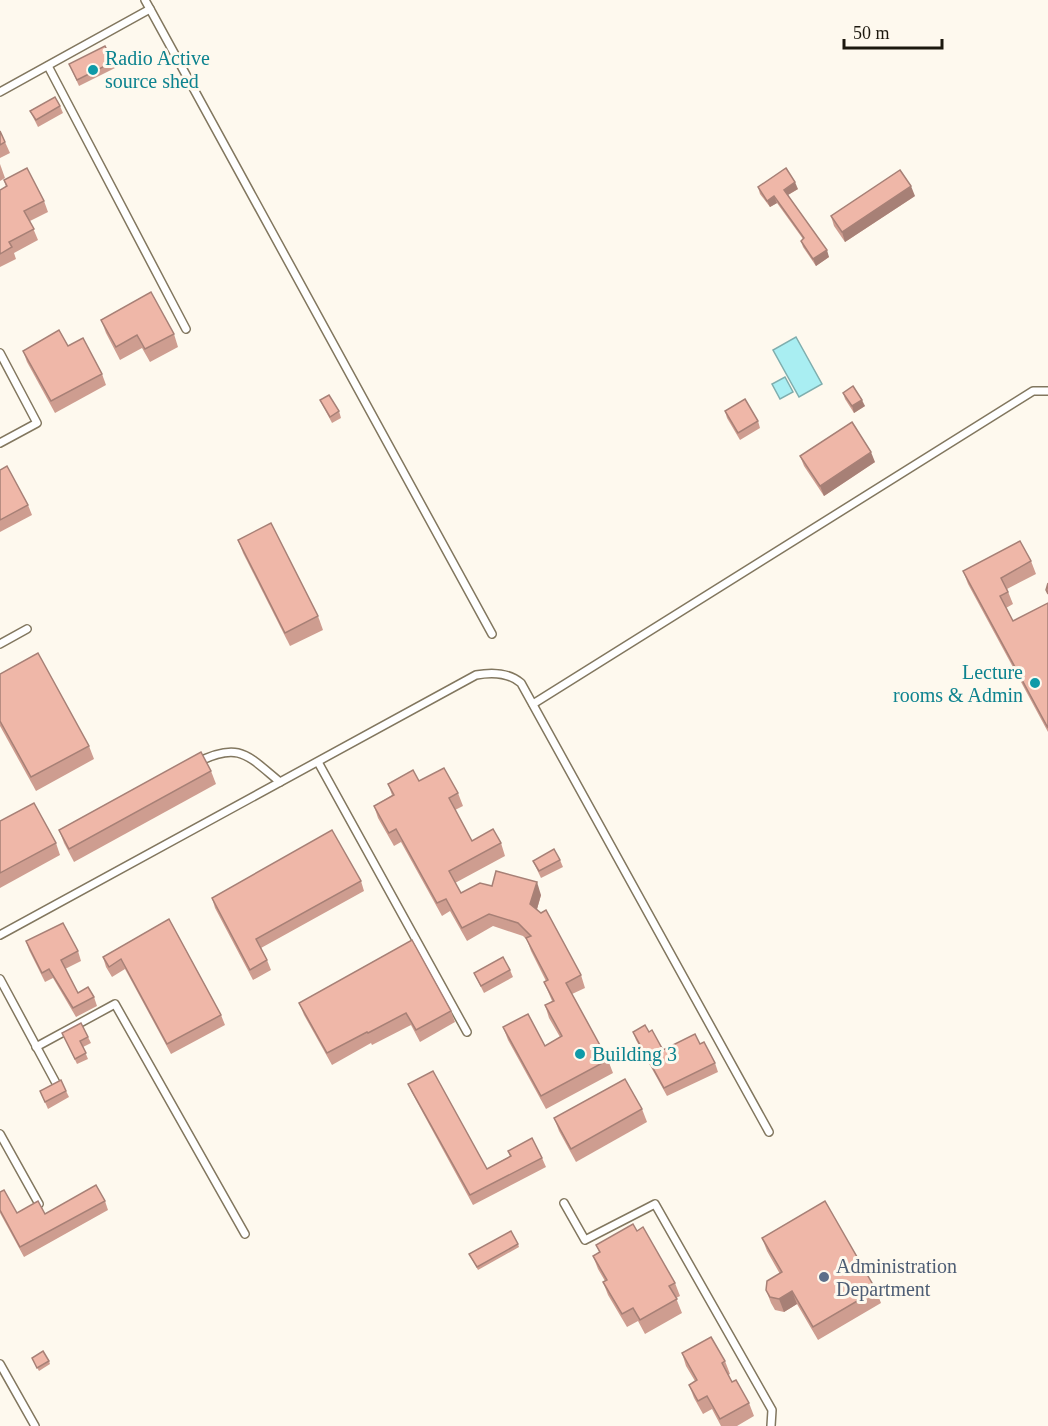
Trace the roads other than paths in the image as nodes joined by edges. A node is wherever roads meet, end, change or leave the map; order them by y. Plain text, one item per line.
1 (145, 0) edge
2 (150, 9) junction
3 (48, 66) junction
4 (0, 92) edge
5 (186, 328) dead end
6 (0, 353) edge
7 (1048, 391) edge
8 (0, 443) edge
9 (27, 629) dead end
10 (492, 634) dead end
11 (0, 644) edge
12 (532, 704) junction
13 (318, 762) junction
14 (185, 769) edge
15 (280, 782) junction
16 (0, 935) edge
17 (0, 979) edge
18 (466, 1032) dead end
19 (36, 1047) junction
20 (56, 1083) edge
21 (769, 1132) dead end
22 (0, 1134) edge
23 (564, 1203) dead end
24 (39, 1204) edge
25 (245, 1234) dead end
26 (0, 1364) edge
27 (35, 1426) edge
28 (771, 1426) edge

1 - 2 lane
2 - 3 lane
2 - 10 lane
3 - 4 lane
3 - 5 lane
6 - 8 lane
7 - 12 lane
9 - 11 lane
12 - 13 lane
12 - 21 lane
13 - 15 lane
13 - 18 lane
14 - 15 lane
15 - 16 lane
17 - 19 lane
19 - 20 lane
19 - 25 lane
22 - 24 lane
23 - 28 lane
26 - 27 lane

